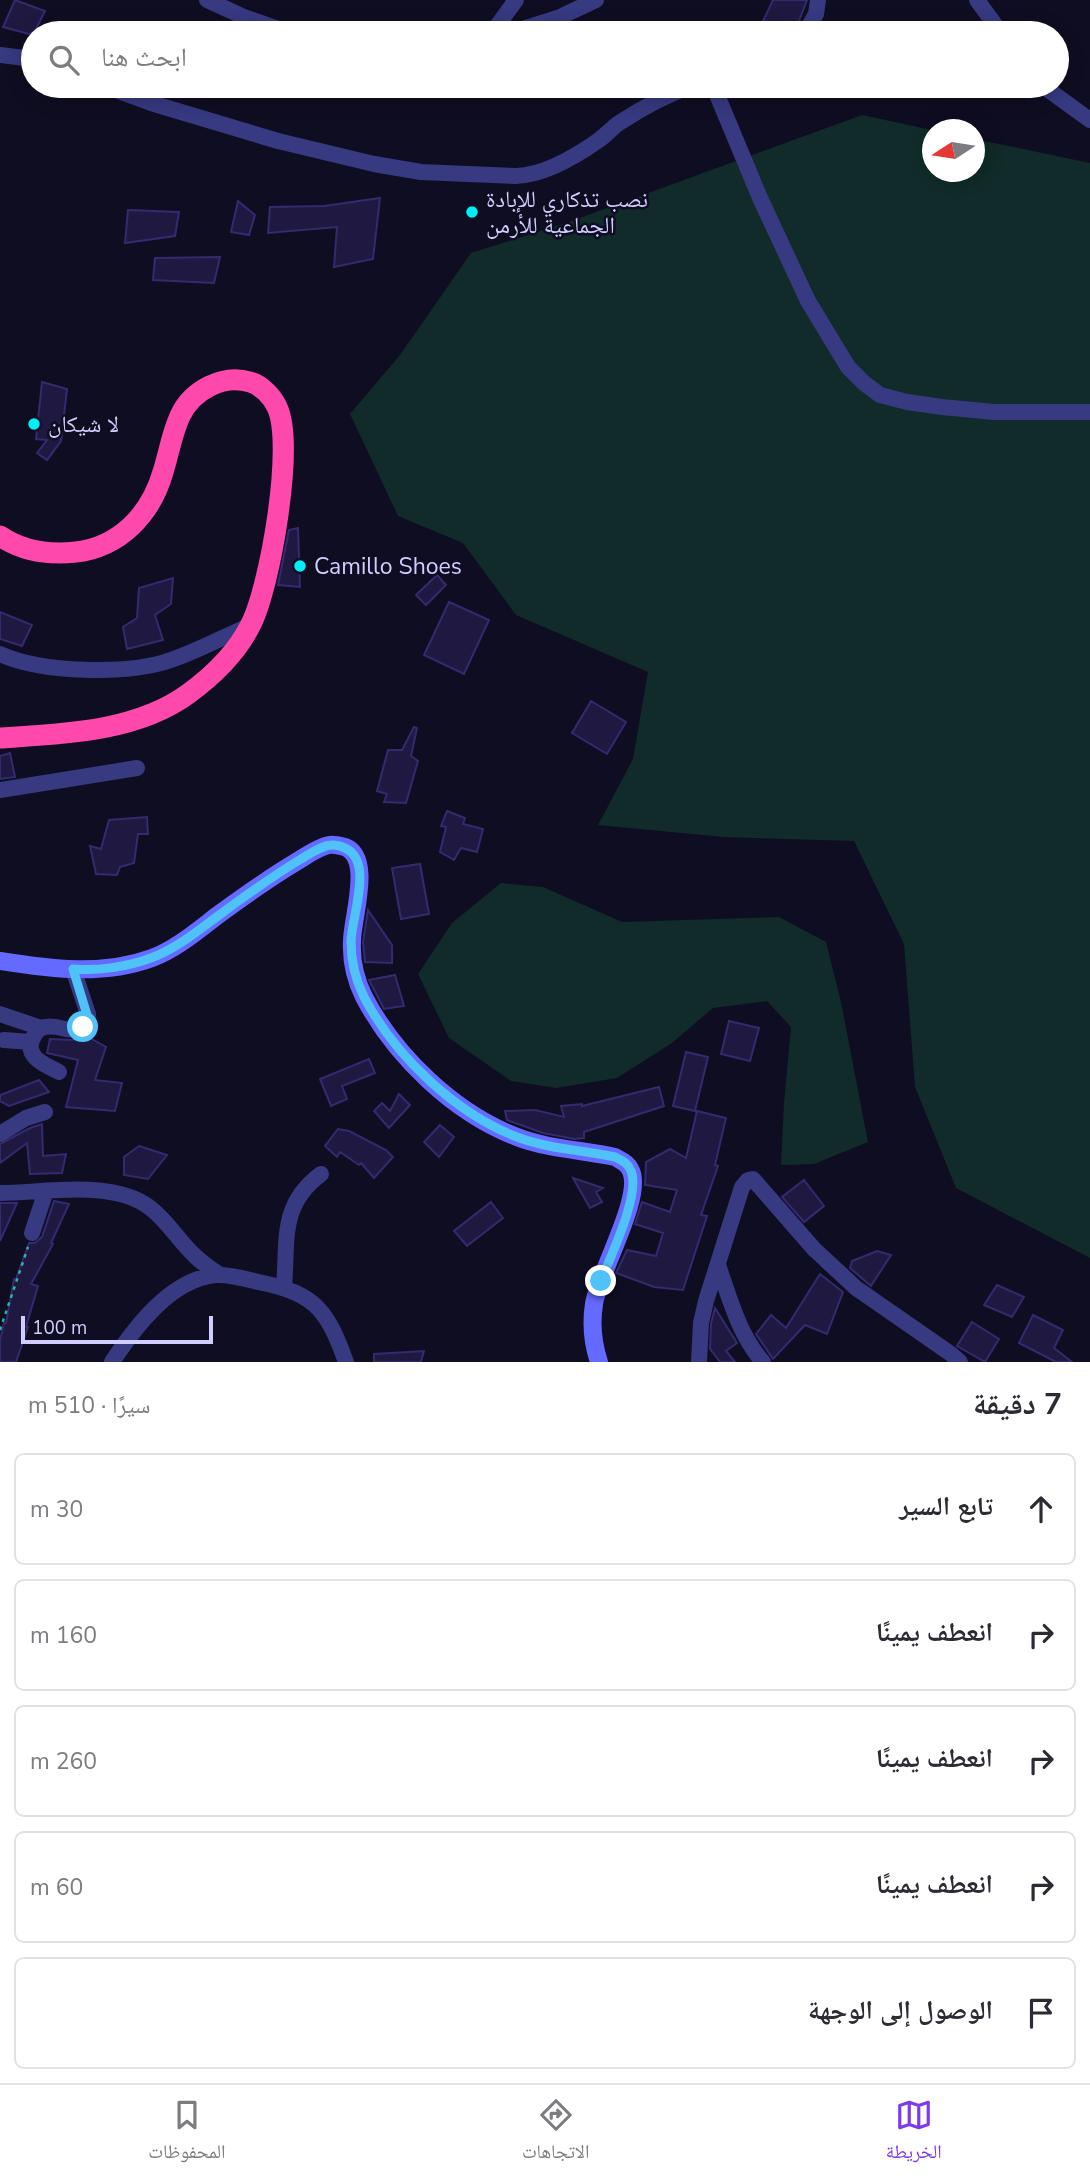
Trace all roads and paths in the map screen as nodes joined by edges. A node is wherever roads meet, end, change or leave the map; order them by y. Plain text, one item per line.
1 (207, 0) edge
2 (516, 0) edge
3 (596, 0) edge
4 (818, 0) edge
5 (977, 0) edge
6 (256, 21) edge
7 (502, 21) edge
8 (547, 21) edge
9 (812, 21) edge
10 (992, 21) edge
11 (0, 55) edge
12 (21, 58) edge
13 (137, 98) edge
14 (664, 98) edge
15 (716, 98) edge
16 (1060, 98) edge
17 (1090, 120) edge
18 (1090, 412) edge
19 (0, 536) edge
20 (251, 625) junction
21 (0, 654) edge
22 (0, 738) edge
23 (137, 768) dead end
24 (0, 790) edge
25 (0, 961) edge
26 (73, 969) junction
27 (0, 1014) edge
28 (41, 1028) junction
29 (4, 1040) dead end
30 (31, 1042) junction
31 (60, 1072) dead end
32 (45, 1112) dead end
33 (0, 1134) edge
34 (321, 1174) dead end
35 (46, 1191) junction
36 (0, 1193) edge
37 (32, 1233) joint
38 (718, 1265) junction
39 (219, 1275) junction
40 (284, 1288) junction
41 (0, 1330) edge
42 (112, 1362) edge
43 (346, 1362) edge
44 (599, 1362) edge
45 (699, 1362) edge
46 (763, 1362) edge
47 (960, 1362) edge

1 - 6 street
2 - 7 street
3 - 8 street
4 - 9 street
5 - 10 street
11 - 12 street
13 - 14 street
15 - 18 street
16 - 17 street
19 - 20 highway
20 - 21 street
20 - 22 highway
23 - 24 street
25 - 26 main road
26 - 28 street
26 - 44 main road
27 - 28 street
28 - 30 street
29 - 30 street
30 - 31 street
32 - 33 street
34 - 40 street
35 - 36 street
35 - 37 street
35 - 39 street
37 - 41 path
38 - 45 street
38 - 46 street
38 - 47 street
39 - 40 street
39 - 42 street
40 - 43 street

